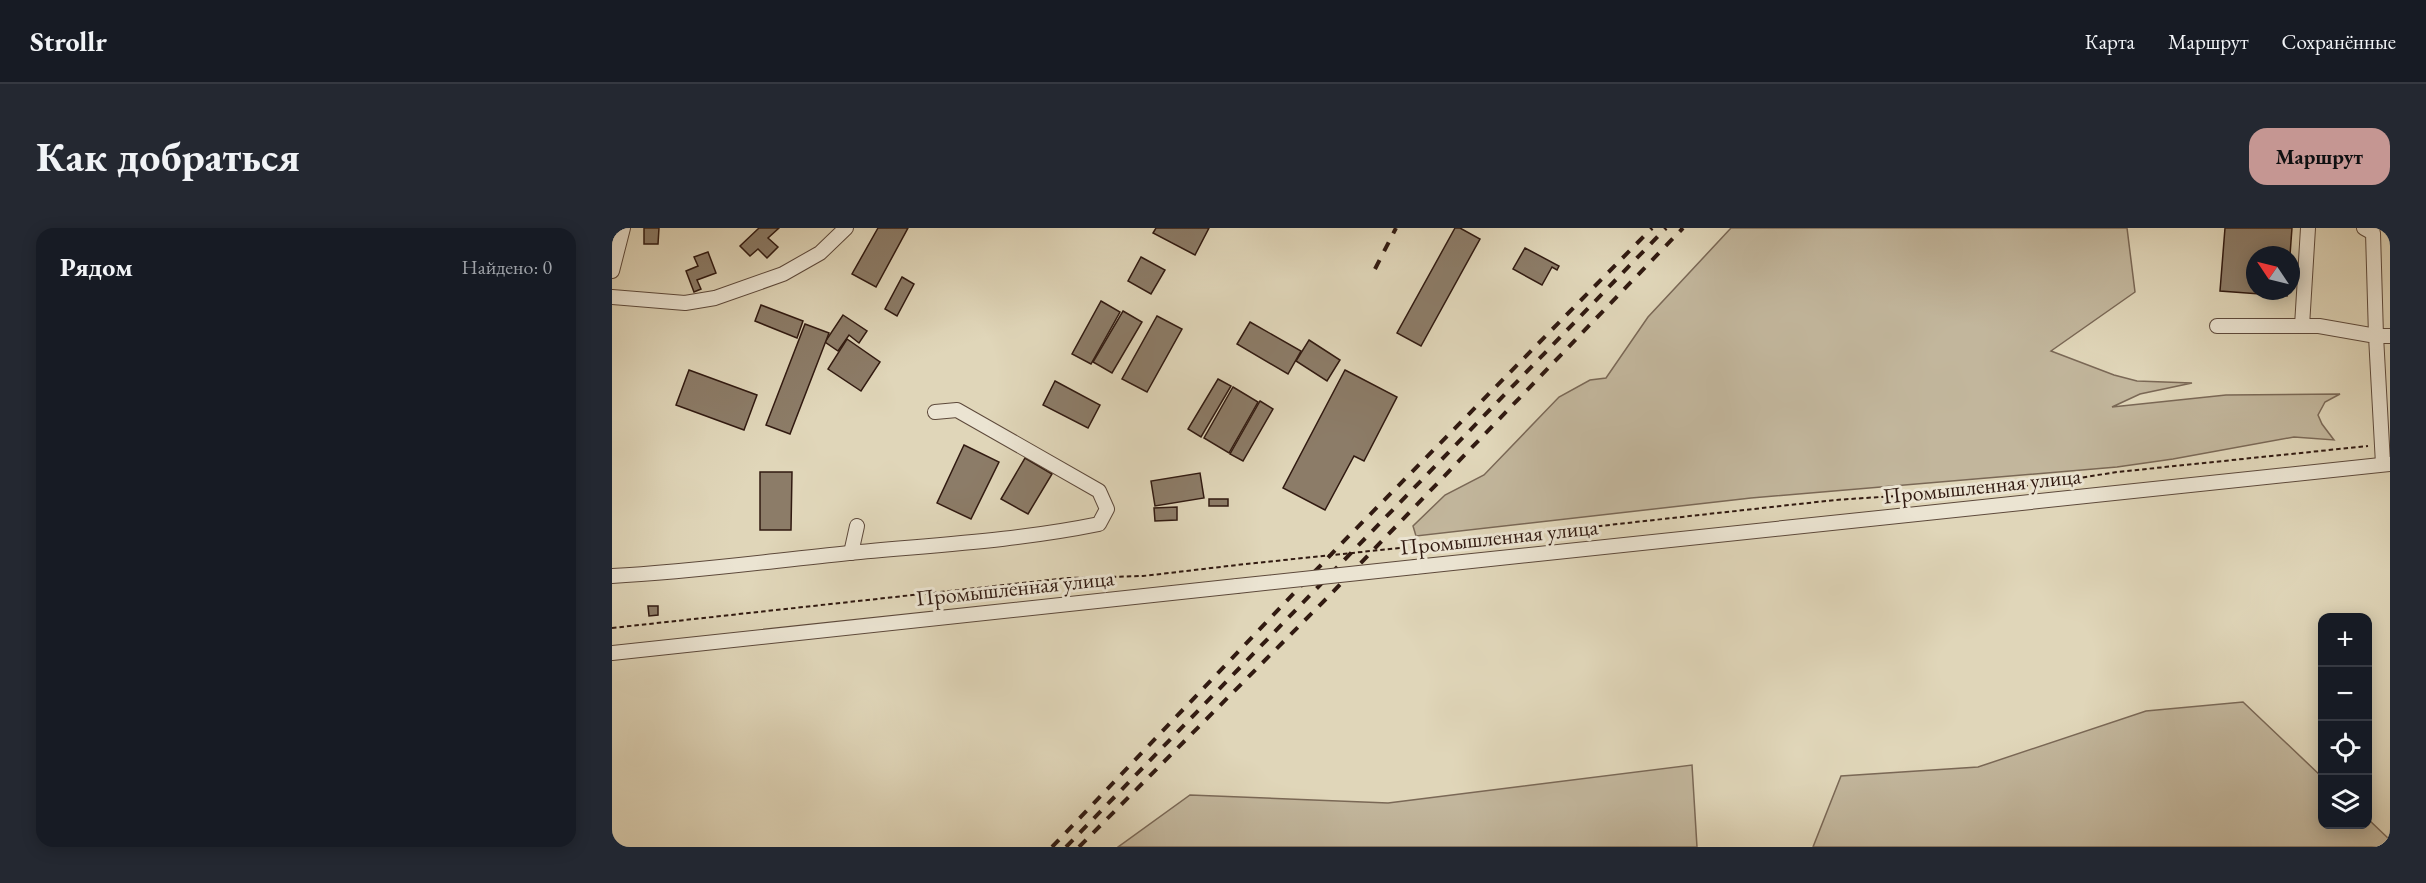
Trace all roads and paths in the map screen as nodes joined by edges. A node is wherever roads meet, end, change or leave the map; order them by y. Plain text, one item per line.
1 (623, 228) edge
2 (846, 228) edge
3 (2308, 228) edge
4 (2374, 230) edge
5 (615, 248) edge
6 (612, 271) edge
7 (612, 297) edge
8 (2217, 326) dead end
9 (2302, 326) junction
10 (2383, 336) edge
11 (935, 412) dead end
12 (2382, 444) junction
13 (2386, 464) edge
14 (857, 526) dead end
15 (850, 553) junction
16 (612, 576) edge
17 (612, 628) edge
18 (612, 653) edge

1 - 5 street
2 - 7 street
3 - 9 street
4 - 10 street
5 - 6 street
8 - 9 street
9 - 10 street
10 - 12 street
11 - 15 street
12 - 13 street
12 - 17 path, bridge
13 - 18 street, Промышленная улица, bridge
14 - 15 street
15 - 16 street

